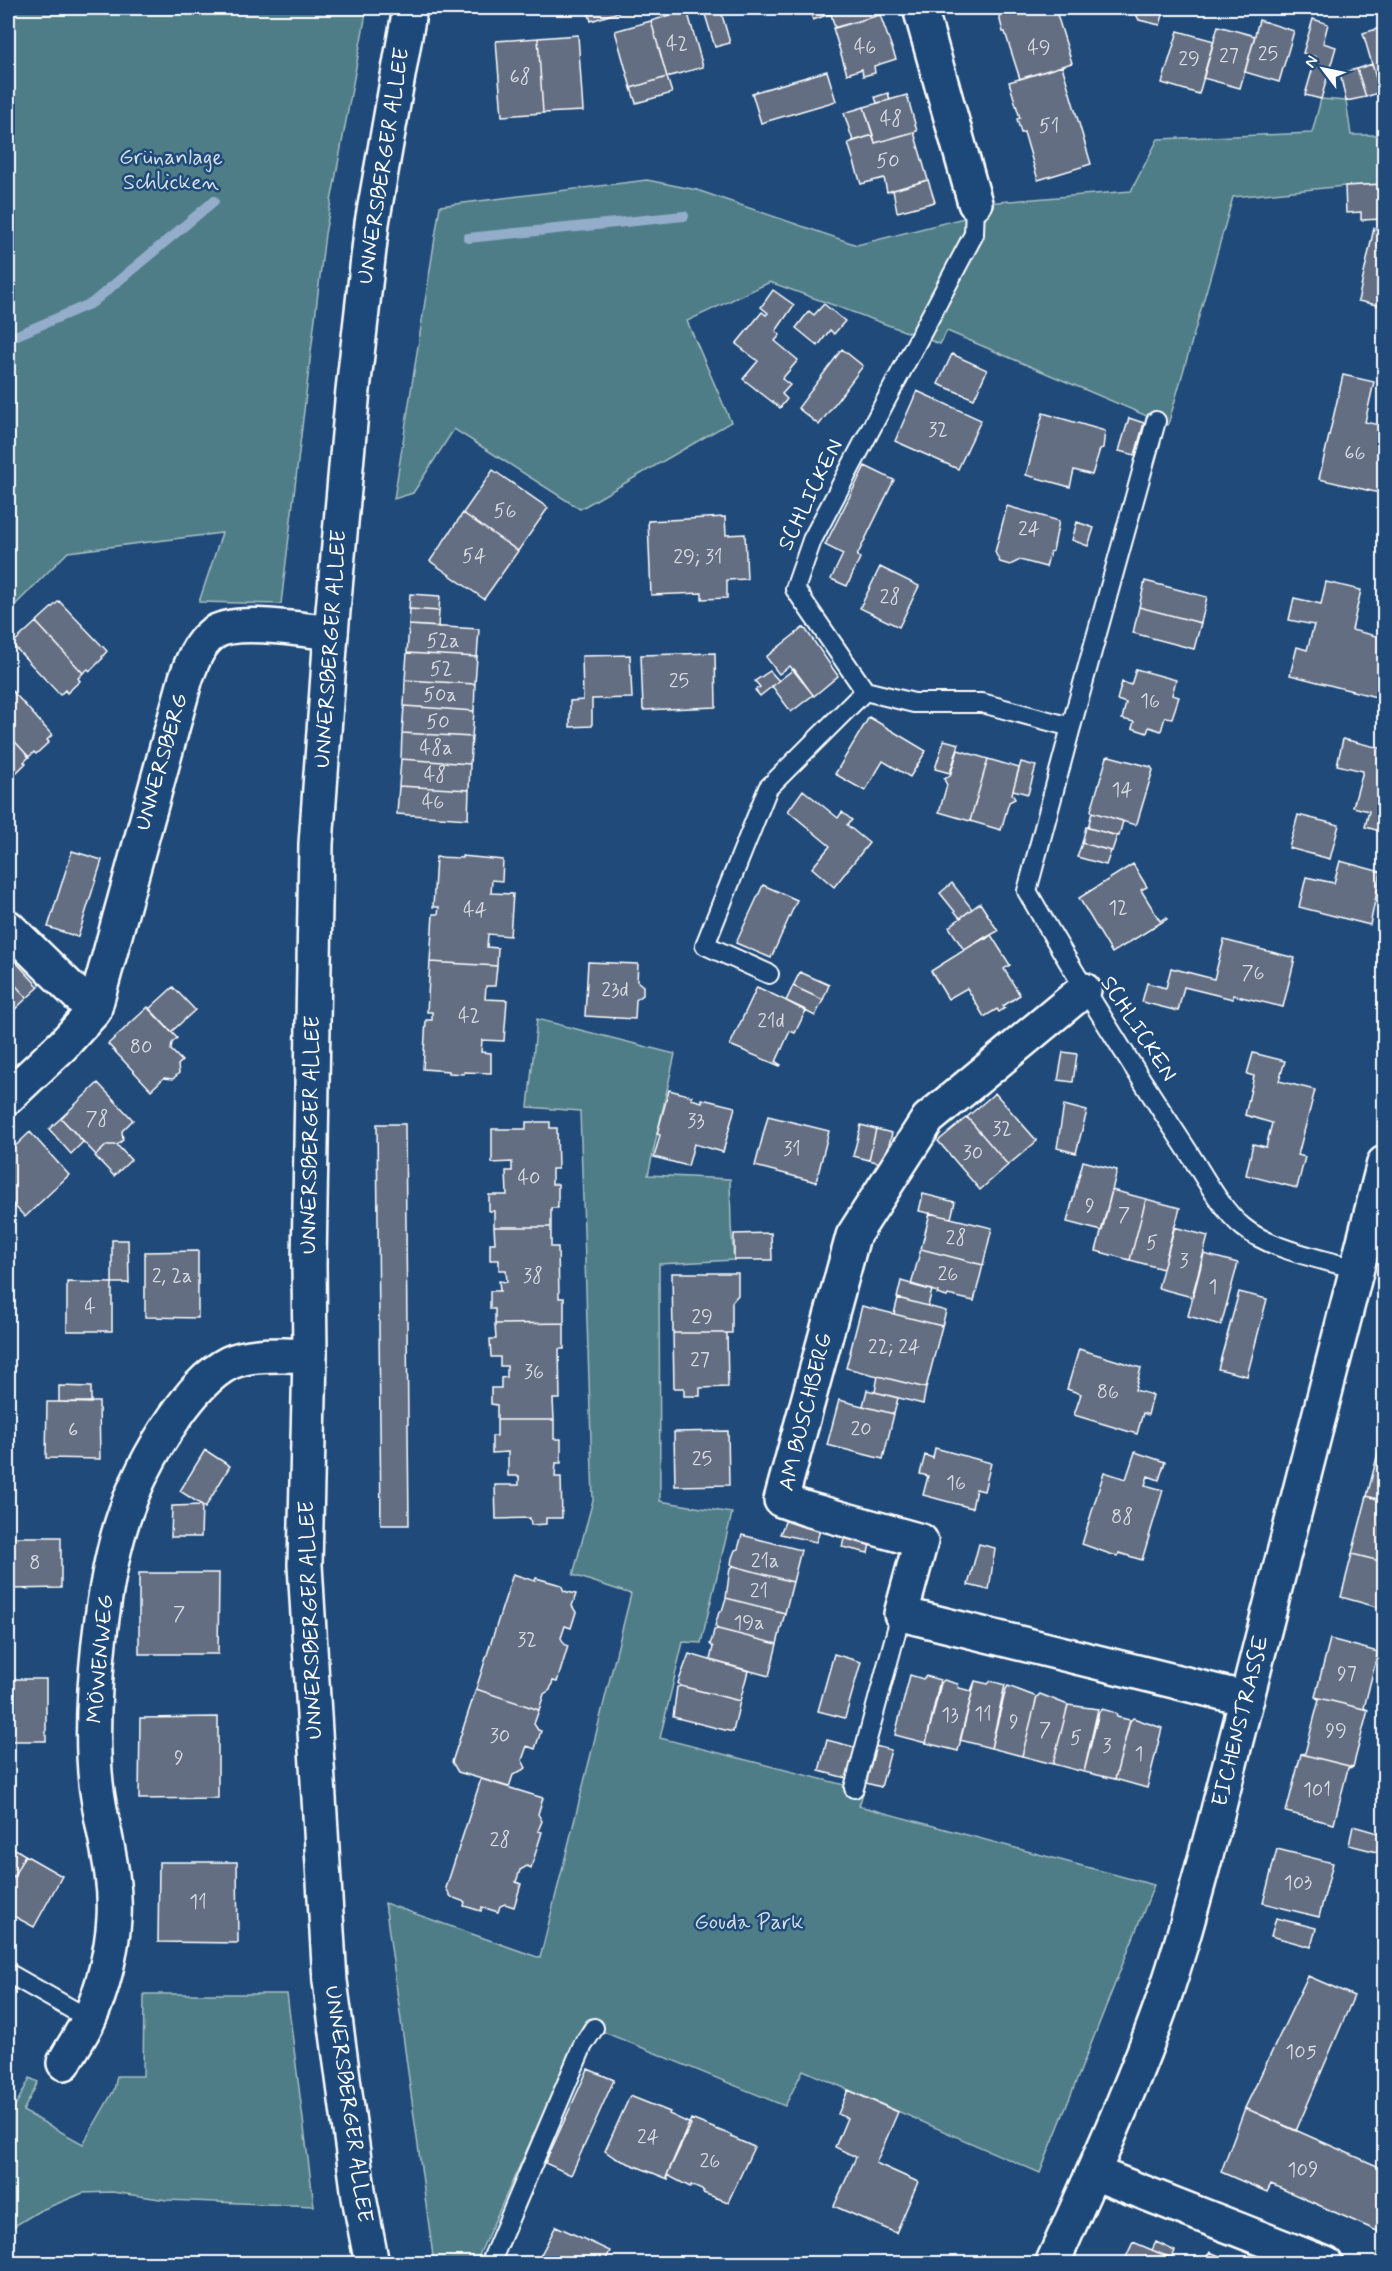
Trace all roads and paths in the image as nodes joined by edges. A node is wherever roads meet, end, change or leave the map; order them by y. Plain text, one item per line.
1 (410, 8) edge
2 (921, 8) edge
3 (975, 203) joint
4 (1156, 421) dead end
5 (331, 633) junction
6 (865, 691) junction
7 (1071, 727) junction
8 (8, 927) edge
9 (769, 974) dead end
10 (1084, 990) junction
11 (93, 1011) junction
12 (8, 1097) edge
13 (1384, 1163) edge
14 (1357, 1269) junction
15 (310, 1355) junction
16 (900, 1614) junction
17 (1247, 1699) junction
18 (854, 1788) dead end
19 (8, 1973) edge
20 (89, 2019) junction
21 (594, 2028) dead end
22 (64, 2063) dead end
23 (1094, 2172) junction
24 (372, 2264) edge
25 (490, 2264) edge
26 (1052, 2264) edge
27 (1326, 2264) edge

1 - 5 street, UNNERSBERGER ALLEE
2 - 3 street
3 - 6 lane, SCHLICKEN
4 - 7 lane, SCHLICKEN
5 - 11 street, UNNERSBERG
5 - 15 street, UNNERSBERGER ALLEE
6 - 7 lane
6 - 9 lane
7 - 10 lane, SCHLICKEN
8 - 11 street
10 - 14 lane, SCHLICKEN
10 - 16 street, AM BUSCHBERG
11 - 12 street, UNNERSBERG
13 - 14 street, EICHENSTRASSE
14 - 17 street, EICHENSTRASSE
15 - 20 street, MÖWENWEG
15 - 24 street, UNNERSBERGER ALLEE
16 - 17 street
16 - 18 lane
17 - 23 street, EICHENSTRASSE
19 - 20 lane
20 - 22 street, MÖWENWEG
21 - 25 lane
23 - 26 street, EICHENSTRASSE
23 - 27 street

